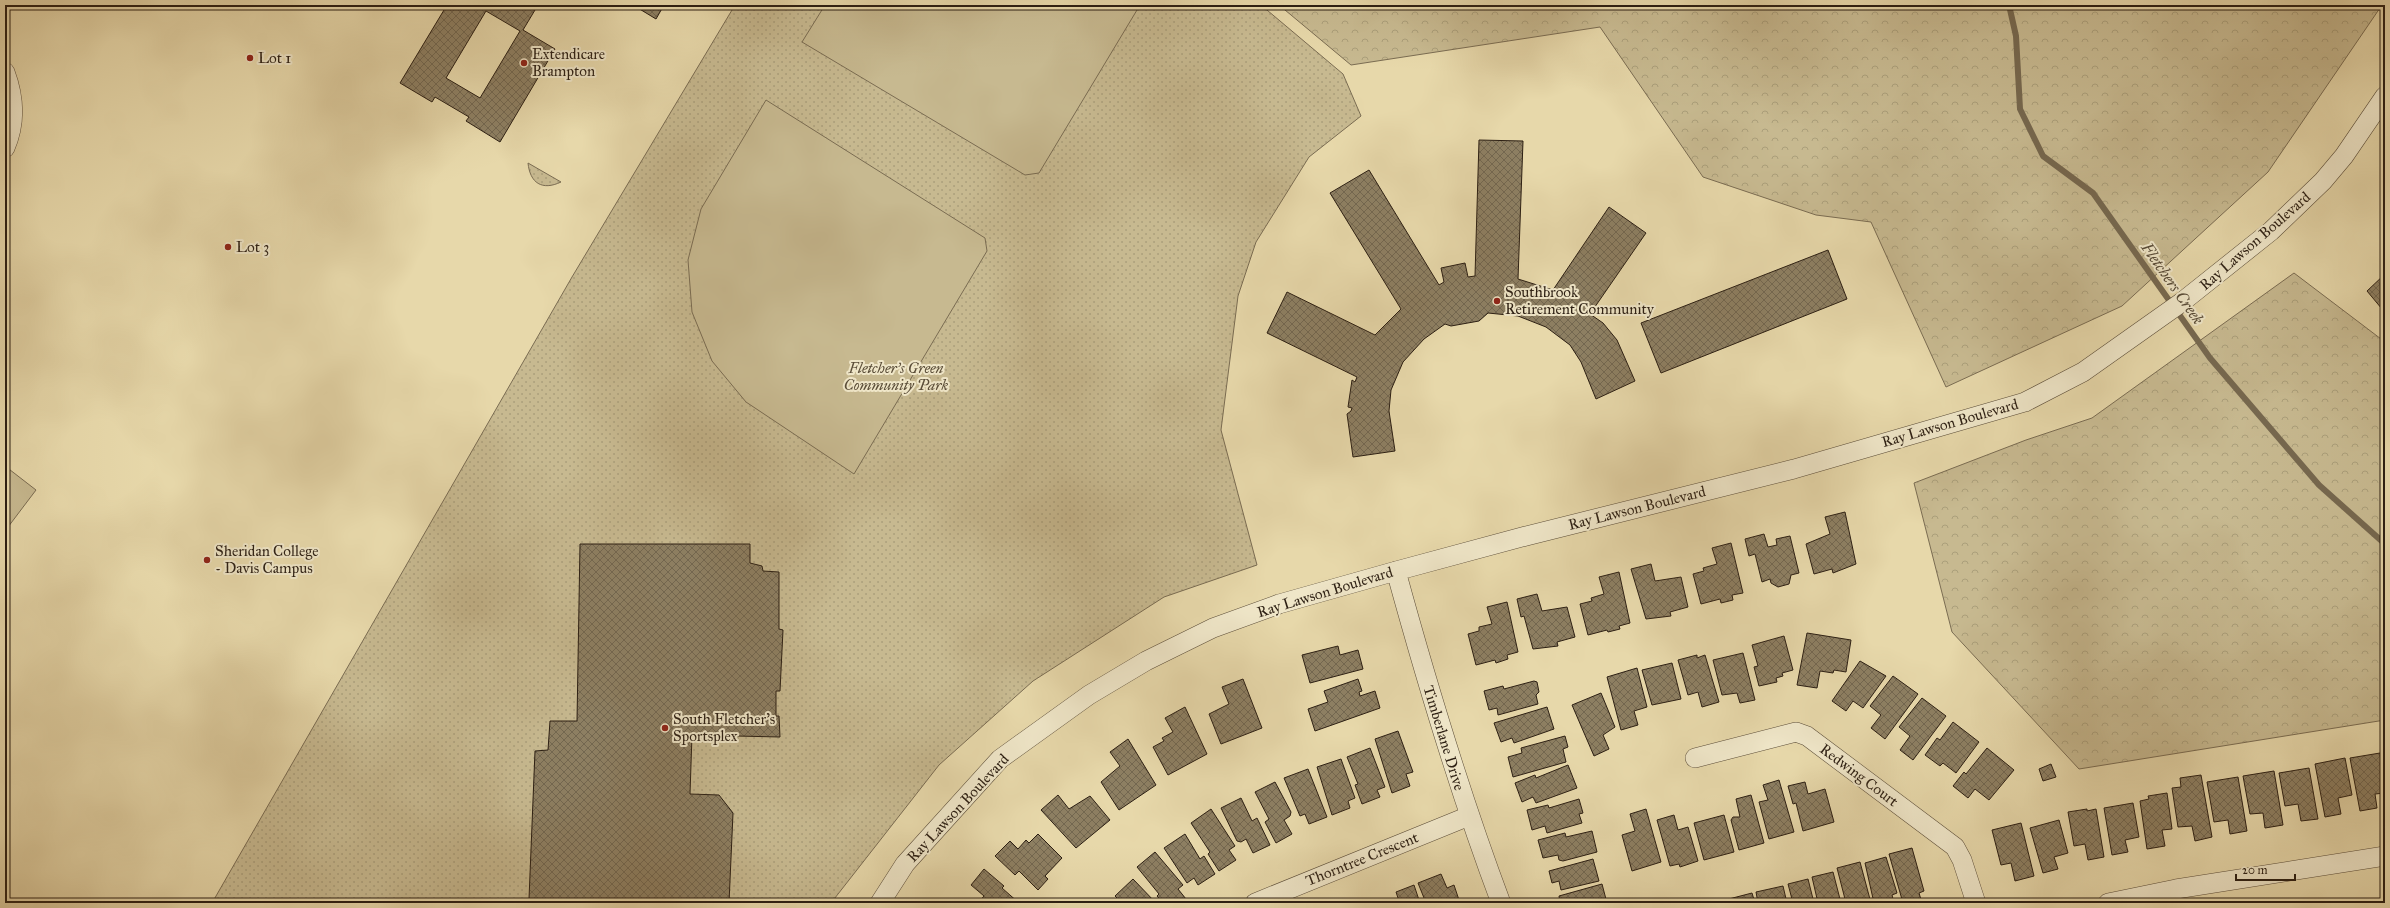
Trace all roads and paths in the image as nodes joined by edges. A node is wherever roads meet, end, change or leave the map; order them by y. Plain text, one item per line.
1 (5, 72) edge
2 (2385, 96) edge
3 (5, 148) edge
4 (1396, 571) junction
5 (1695, 758) dead end
6 (1469, 816) junction
7 (2385, 856) edge
8 (2178, 896) edge
9 (880, 903) edge
10 (1255, 903) edge
11 (1501, 903) edge
12 (1976, 903) edge
13 (2108, 903) edge

1 - 3 street
2 - 4 street, Ray Lawson Boulevard
4 - 6 street, Timberlane Drive
4 - 9 street, Ray Lawson Boulevard
5 - 12 street, Redwing Court
6 - 10 street, Thorntree Crescent
6 - 11 street, Timberlane Drive
7 - 8 street
8 - 13 street

